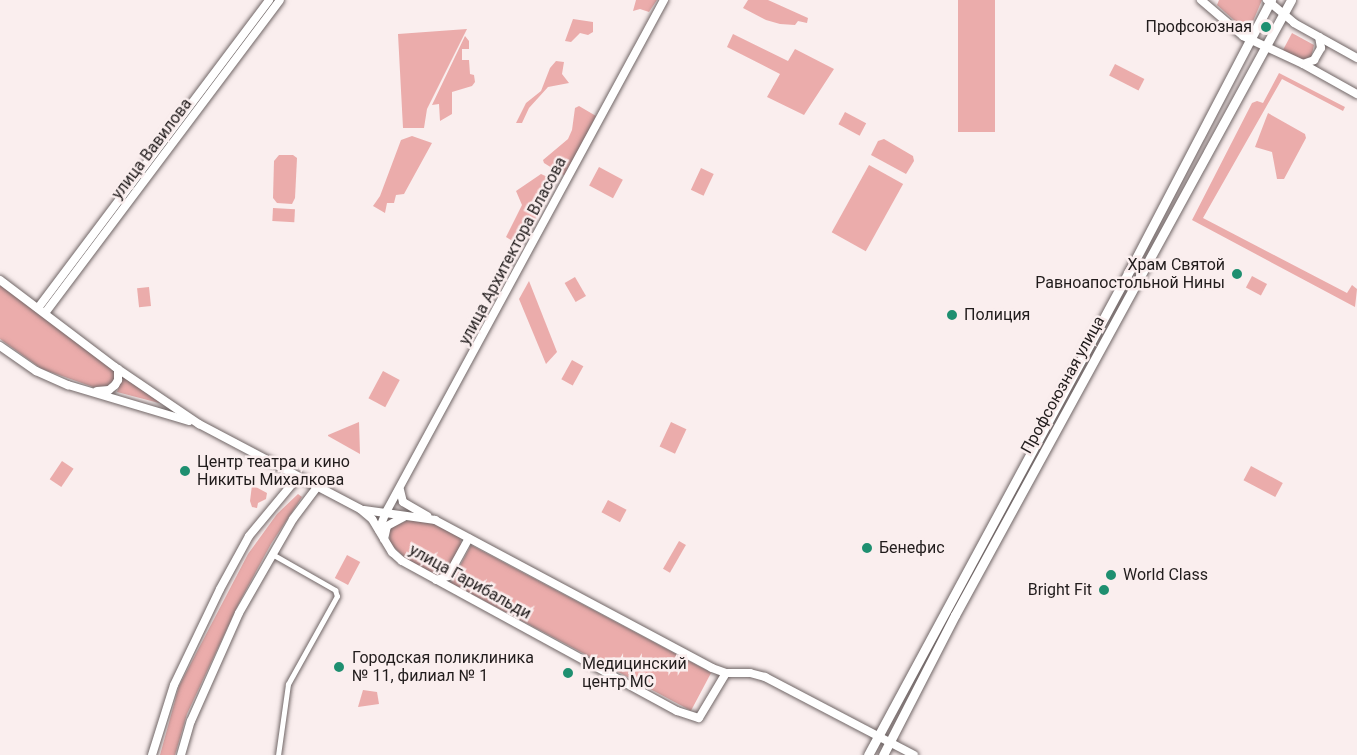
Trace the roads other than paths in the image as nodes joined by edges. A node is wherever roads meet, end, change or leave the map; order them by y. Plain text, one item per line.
1 (269, 0) edge
2 (280, 0) edge
3 (664, 0) edge
4 (1201, 0) edge
5 (1217, 0) edge
6 (1291, 0) edge
7 (1269, 1) edge
8 (1214, 11) junction
9 (1284, 14) junction
10 (1319, 37) junction
11 (1250, 40) junction
12 (1265, 45) junction
13 (1357, 57) edge
14 (1302, 64) junction
15 (1234, 69) junction
16 (1248, 75) junction
17 (1357, 94) edge
18 (0, 280) edge
19 (41, 311) junction
20 (0, 346) edge
21 (118, 369) junction
22 (92, 392) junction
23 (199, 424) junction
24 (298, 477) junction
25 (317, 487) junction
26 (400, 490) junction
27 (360, 509) junction
28 (385, 514) junction
29 (409, 516) junction
30 (435, 520) junction
31 (379, 530) junction
32 (469, 538) junction
33 (384, 539) junction
34 (272, 554) junction
35 (436, 580) junction
36 (726, 672) junction
37 (878, 736) junction
38 (889, 742) junction
39 (152, 755) edge
40 (181, 755) edge
41 (278, 755) edge
42 (868, 755) edge
43 (883, 755) edge
44 (914, 755) edge

1 - 19 street, улица Вавилова
2 - 19 street, улица Вавилова
3 - 26 street, улица Архитектора Власова
4 - 8 street
5 - 8 street
6 - 9 main road, Профсоюзная улица
7 - 9 street
7 - 11 main road, Профсоюзная улица
8 - 11 street
9 - 10 street
9 - 12 main road, Профсоюзная улица
10 - 13 street
10 - 14 street
11 - 12 street
11 - 15 main road, Профсоюзная улица
12 - 14 street
12 - 16 main road, Профсоюзная улица
14 - 17 street
15 - 16 street
15 - 37 main road, Профсоюзная улица
16 - 38 main road, Профсоюзная улица
18 - 19 street, улица Гарибальди
19 - 21 street, улица Гарибальди
20 - 22 street, улица Гарибальди
21 - 22 street
21 - 23 street, улица Гарибальди
22 - 23 street, улица Гарибальди
23 - 24 street, улица Гарибальди
24 - 25 street, улица Гарибальди
24 - 39 street
25 - 27 street, улица Гарибальди
25 - 34 street
26 - 28 street, улица Архитектора Власова
26 - 30 street
27 - 28 street
27 - 31 street, улица Гарибальди
28 - 29 street, улица Гарибальди
28 - 31 street, улица Архитектора Власова
29 - 30 street, улица Гарибальди
29 - 33 street
30 - 32 street, улица Гарибальди
31 - 33 street, улица Гарибальди
32 - 35 street
32 - 36 street, улица Гарибальди
33 - 35 street, улица Гарибальди
34 - 40 street
34 - 41 street
35 - 36 street, улица Гарибальди
36 - 37 street, улица Гарибальди
37 - 38 street, улица Гарибальди
37 - 42 main road, Профсоюзная улица
38 - 43 main road, Профсоюзная улица
38 - 44 street, улица Гарибальди

